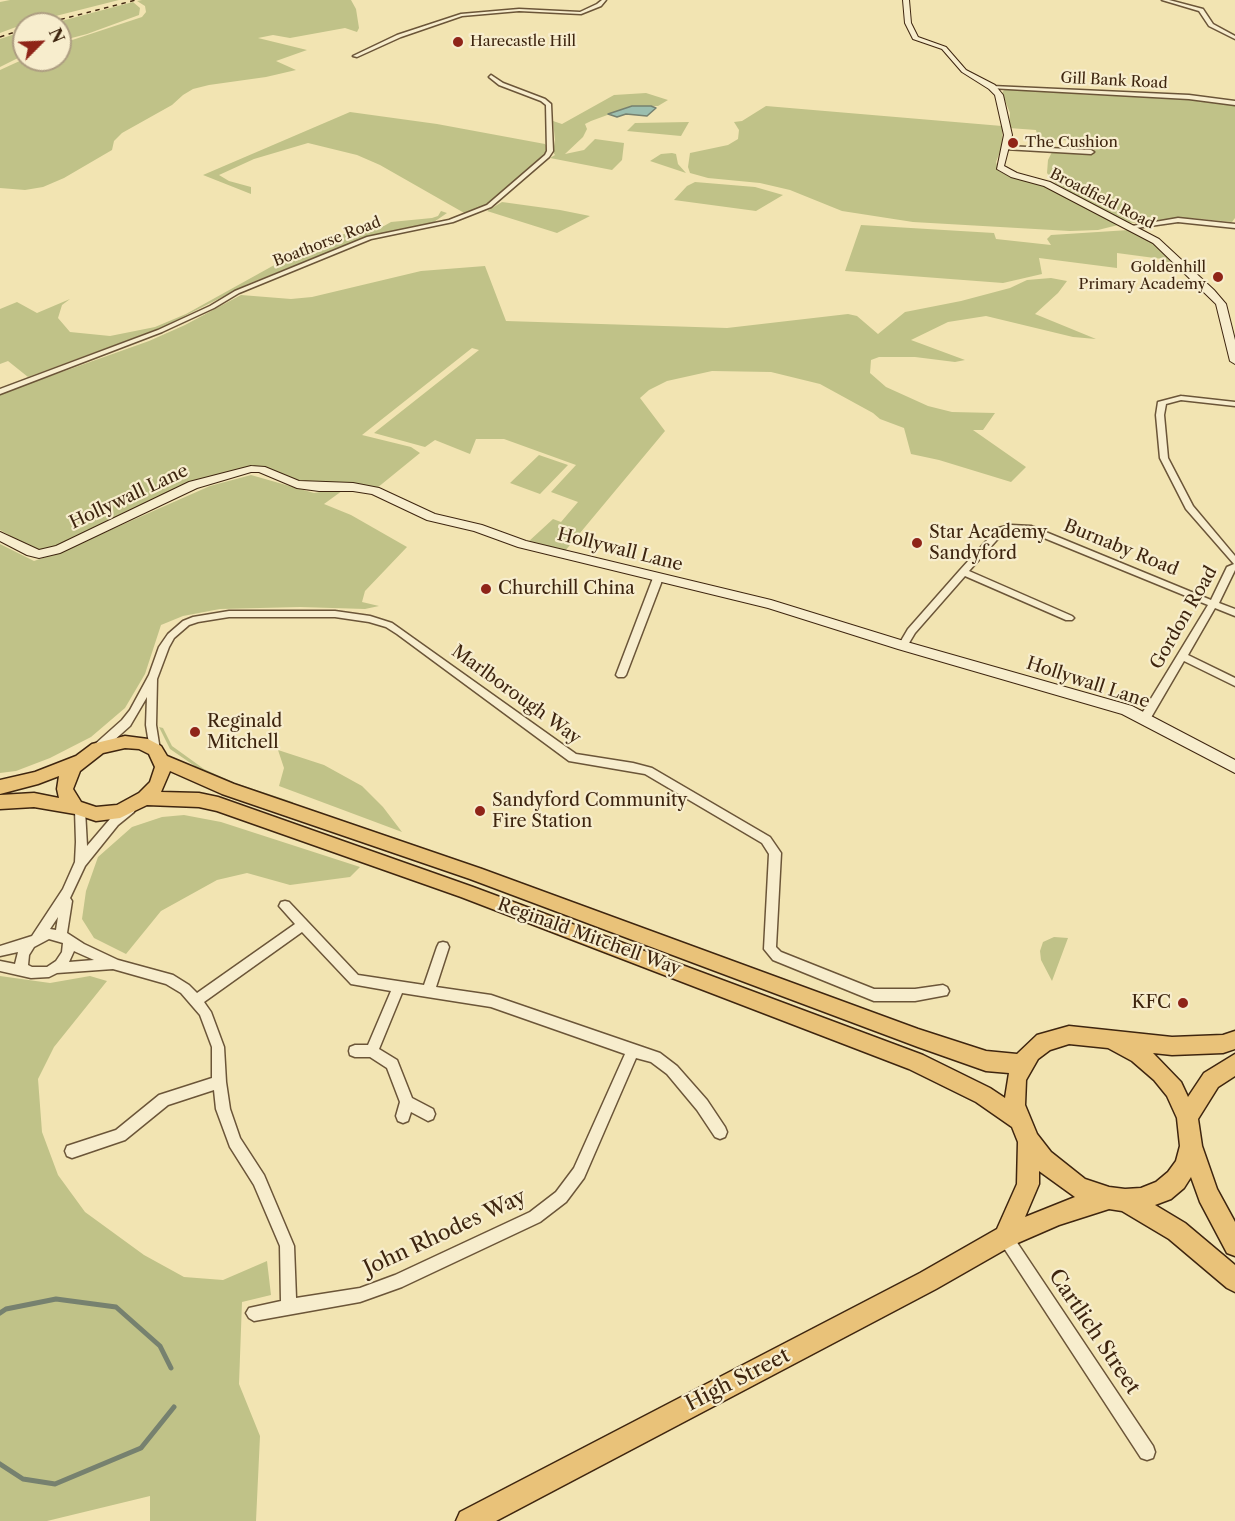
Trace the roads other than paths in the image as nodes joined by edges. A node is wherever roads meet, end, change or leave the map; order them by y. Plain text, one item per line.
1 (604, 0) edge
2 (906, 0) edge
3 (1164, 0) edge
4 (1235, 38) edge
5 (355, 56) dead end
6 (491, 76) dead end
7 (992, 87) junction
8 (1235, 102) edge
9 (1005, 148) junction
10 (1091, 152) dead end
11 (1235, 226) edge
12 (1129, 227) junction
13 (1235, 356) edge
14 (0, 392) edge
15 (1235, 404) edge
16 (0, 536) edge
17 (1235, 562) edge
18 (1235, 567) edge
19 (963, 572) junction
20 (658, 578) junction
21 (1214, 603) junction
22 (1235, 613) edge
23 (1069, 618) dead end
24 (903, 646) junction
25 (1181, 656) junction
26 (154, 675) junction
27 (621, 675) dead end
28 (1235, 682) edge
29 (1145, 718) junction
30 (98, 748) junction
31 (158, 755) junction
32 (79, 761) junction
33 (1235, 767) edge
34 (0, 787) edge
35 (140, 801) junction
36 (0, 802) edge
37 (77, 809) junction
38 (80, 863) junction
39 (68, 892) junction
40 (285, 906) dead end
41 (302, 926) junction
42 (63, 936) junction
43 (34, 940) junction
44 (443, 947) dead end
45 (0, 951) edge
46 (116, 965) junction
47 (0, 966) edge
48 (56, 968) junction
49 (31, 973) junction
50 (398, 988) junction
51 (428, 991) junction
52 (943, 991) dead end
53 (196, 1001) junction
54 (1108, 1039) junction
55 (1235, 1040) edge
56 (355, 1051) dead end
57 (372, 1051) junction
58 (633, 1052) junction
59 (1022, 1064) junction
60 (1235, 1065) edge
61 (219, 1082) junction
62 (428, 1114) dead end
63 (1187, 1117) junction
64 (1019, 1120) junction
65 (720, 1132) dead end
66 (1029, 1142) junction
67 (1191, 1146) junction
68 (72, 1151) dead end
69 (1117, 1199) junction
70 (1005, 1237) junction
71 (1235, 1245) edge
72 (1235, 1280) edge
73 (289, 1307) junction
74 (254, 1312) dead end
75 (1148, 1452) dead end
76 (469, 1521) edge

1 - 5 street
2 - 7 street
3 - 4 street
6 - 14 street, Boathorse Road
7 - 8 street, Gill Bank Road
7 - 9 street, Broadfield Road
9 - 10 street
9 - 12 street, Broadfield Road
11 - 12 street
12 - 13 street, Broadfield Road
15 - 17 street
16 - 20 street, Hollywall Lane
18 - 21 street, Gordon Road
19 - 21 street, Burnaby Road
19 - 23 street
19 - 24 street, Burnaby Road
20 - 24 street, Hollywall Lane
20 - 27 street
21 - 22 street, Burnaby Road
21 - 25 street, Gordon Road
24 - 29 street, Hollywall Lane
25 - 28 street
25 - 29 street, Gordon Road
26 - 30 street, Marlborough Way
26 - 31 street, Marlborough Way
26 - 52 street, Marlborough Way
29 - 33 street, Hollywall Lane
30 - 31 main road
30 - 32 main road
31 - 35 main road
31 - 59 main road, Reginald Mitchell Way
32 - 34 main road
32 - 37 main road
35 - 37 main road
35 - 38 street
35 - 64 main road, Reginald Mitchell Way
36 - 37 main road
37 - 38 street
38 - 39 street
39 - 42 street
39 - 43 street
40 - 41 street
41 - 50 street
41 - 53 street
42 - 43 street
42 - 46 street
42 - 48 street
43 - 45 street
43 - 49 street
44 - 51 street
46 - 48 street
46 - 53 street
47 - 49 street
48 - 49 street
50 - 51 street
50 - 57 street
51 - 58 street
53 - 61 street
54 - 55 main road
54 - 59 main road
54 - 63 main road
56 - 57 street
57 - 62 street
58 - 65 street
58 - 73 street, John Rhodes Way
59 - 64 main road
60 - 63 main road
61 - 68 street
61 - 73 street
63 - 67 main road
64 - 66 main road
66 - 69 main road
66 - 70 main road
67 - 69 main road
67 - 71 main road
69 - 70 main road, High Street
69 - 72 main road
70 - 75 street, Cartlich Street
70 - 76 main road, High Street
73 - 74 street, John Rhodes Way

